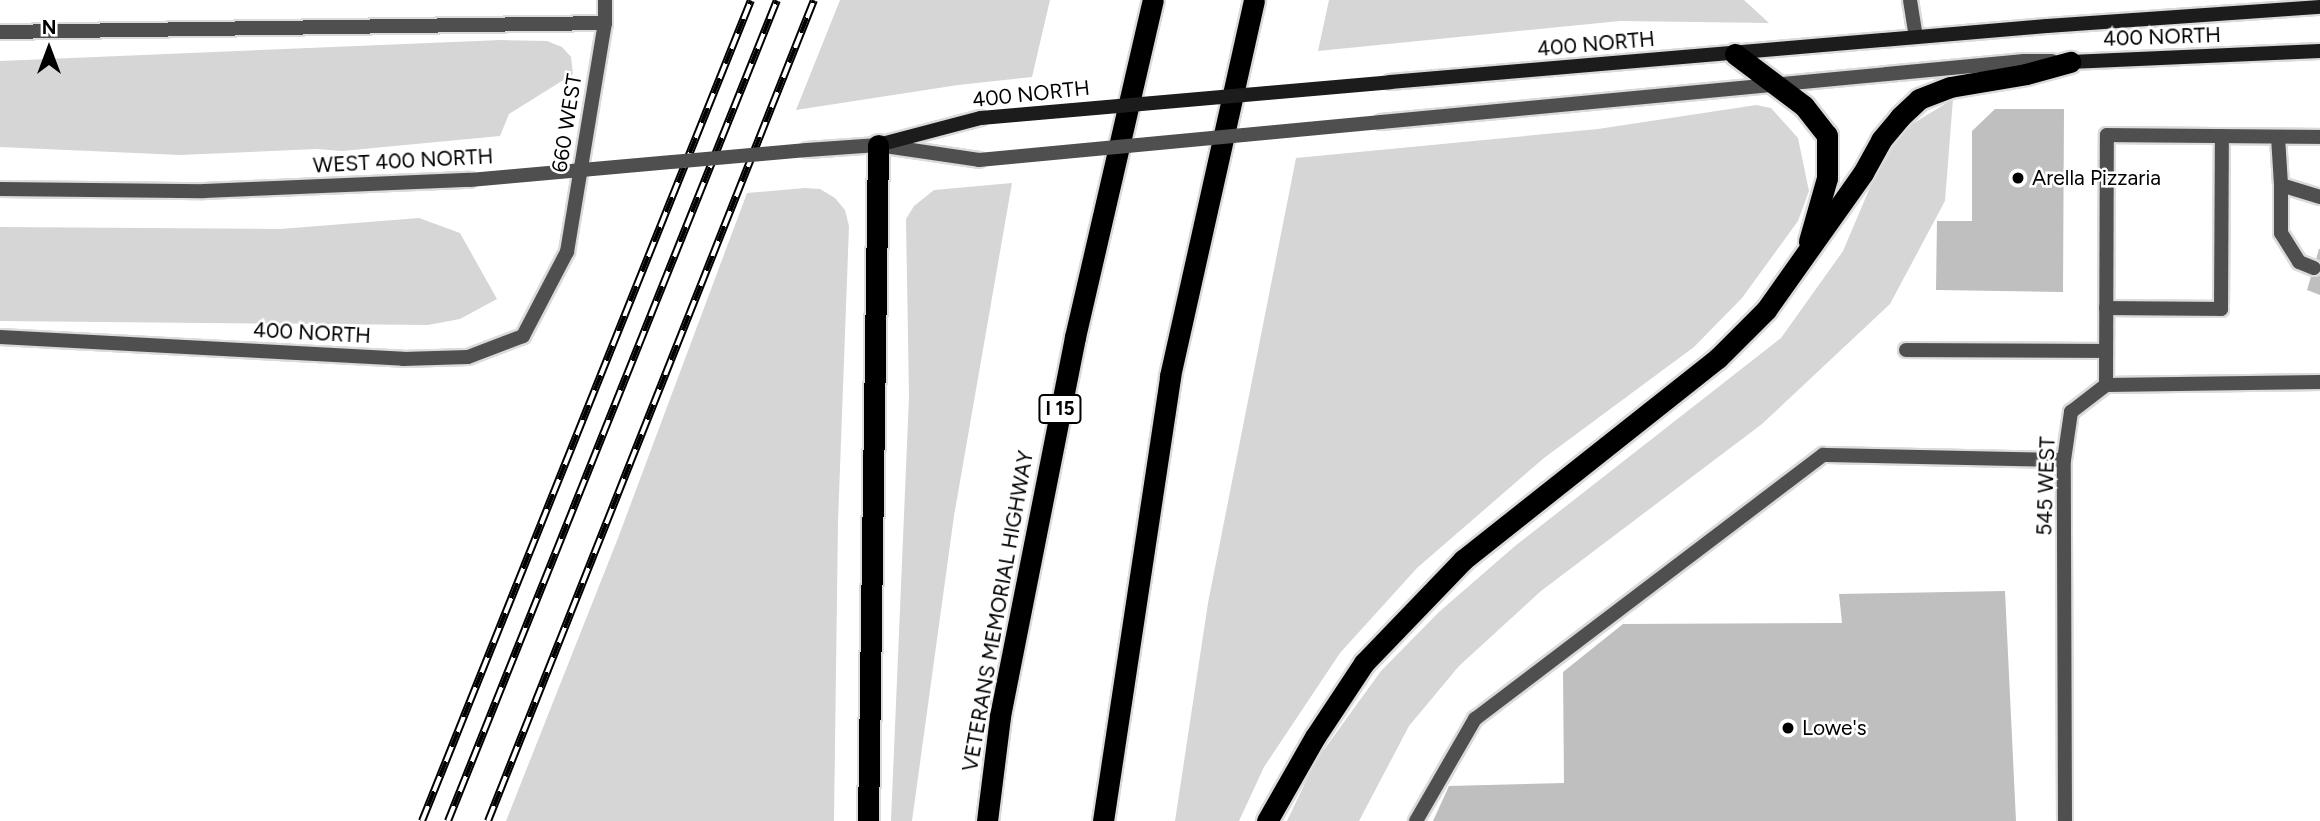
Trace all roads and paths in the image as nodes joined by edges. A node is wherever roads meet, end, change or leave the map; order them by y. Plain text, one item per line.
1 (605, 0) edge
2 (1153, 0) edge
3 (1254, 0) edge
4 (1910, 0) edge
5 (2320, 7) edge
6 (605, 23) junction
7 (0, 32) edge
8 (1916, 37) junction
9 (2320, 51) edge
10 (1735, 54) junction
11 (2070, 62) junction
12 (1776, 85) junction
13 (2222, 136) junction
14 (2278, 137) junction
15 (2320, 137) edge
16 (878, 145) junction
17 (807, 150) joint
18 (2281, 185) junction
19 (0, 189) edge
20 (2320, 197) edge
21 (567, 252) joint
22 (1804, 260) junction
23 (2314, 268) dead end
24 (2106, 308) junction
25 (0, 337) edge
26 (1906, 350) dead end
27 (2106, 351) junction
28 (2320, 382) edge
29 (2106, 385) junction
30 (2064, 460) junction
31 (868, 821) edge
32 (987, 821) edge
33 (1103, 821) edge
34 (1267, 821) edge
35 (1416, 821) edge
36 (2065, 821) edge

1 - 6 street, 660 WEST
2 - 32 highway, VETERANS MEMORIAL HIGHWAY / I 15
3 - 33 highway
4 - 8 street
5 - 8 main road, 400 NORTH
6 - 7 street
6 - 21 street, 660 WEST
8 - 10 main road, 400 NORTH
9 - 11 main road, 400 NORTH
10 - 12 highway
10 - 16 main road, 400 NORTH, bridge
11 - 12 street, 400 NORTH
11 - 22 highway
12 - 16 street, 400 NORTH, bridge
12 - 22 highway
13 - 14 street
13 - 24 street
13 - 24 street
14 - 15 street
14 - 18 street
16 - 17 street, 400 NORTH
16 - 31 highway
17 - 19 street, WEST 400 NORTH, bridge
18 - 20 street
18 - 23 street
21 - 25 street, 400 NORTH
22 - 34 highway
24 - 27 street
26 - 27 street
27 - 29 street
28 - 29 street
29 - 30 street, 545 WEST
30 - 35 street
30 - 36 street, 545 WEST

